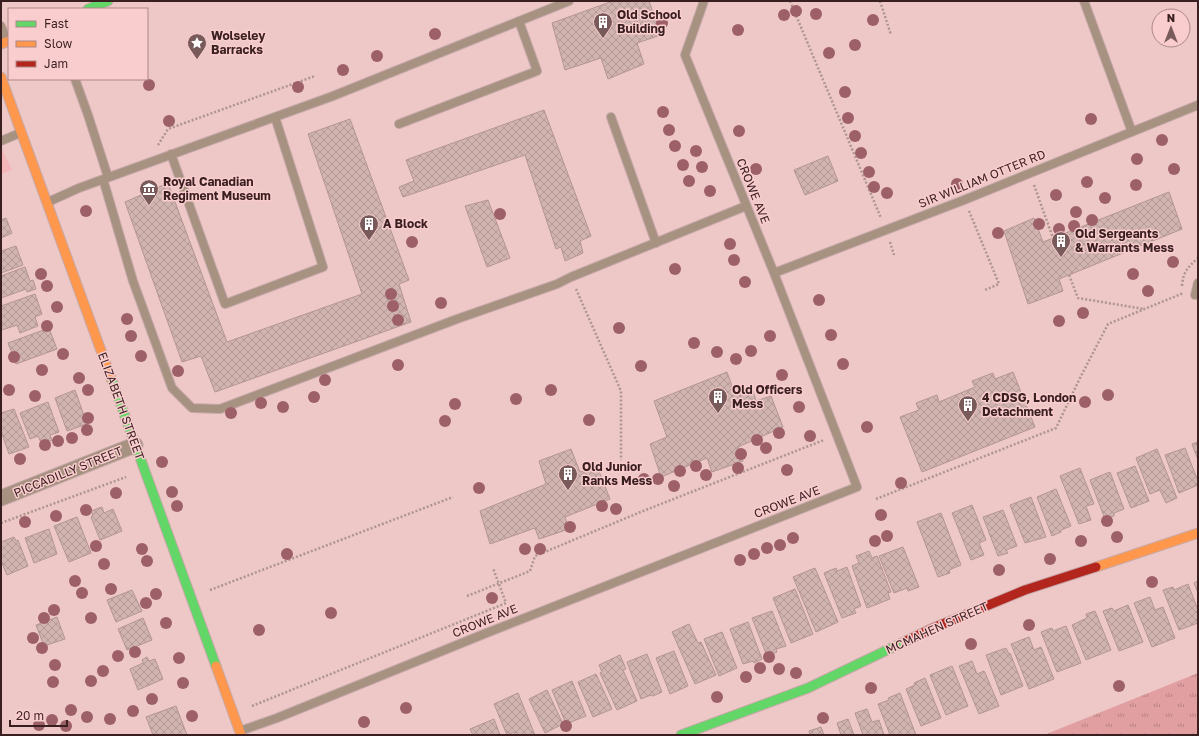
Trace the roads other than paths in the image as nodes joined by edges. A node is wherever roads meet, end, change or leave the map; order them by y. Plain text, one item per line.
1 (108, 1) edge
2 (569, 1) edge
3 (704, 1) edge
4 (1084, 1) edge
5 (90, 8) edge
6 (519, 21) junction
7 (1, 26) edge
8 (6, 42) edge
9 (1, 77) edge
10 (75, 80) edge
11 (1198, 105) edge
12 (274, 117) junction
13 (611, 117) dead end
14 (399, 124) dead end
15 (21, 132) junction
16 (1132, 132) junction
17 (1, 141) edge
18 (171, 154) junction
19 (105, 178) junction
20 (47, 203) junction
21 (746, 206) junction
22 (656, 243) junction
23 (774, 273) junction
24 (1198, 283) edge
25 (1195, 295) dead end
26 (135, 445) junction
27 (1, 498) edge
28 (1198, 533) edge
29 (240, 733) edge
30 (681, 735) edge

1 - 5 street
2 - 6 lane
3 - 21 lane, CROWE AVE
4 - 16 lane
6 - 12 lane
6 - 14 lane
7 - 8 lane
9 - 15 street, ELIZABETH STREET
10 - 19 lane
11 - 16 lane, SIR WILLIAM OTTER RD
12 - 18 lane
12 - 18 lane
13 - 22 lane
15 - 17 lane
15 - 20 street, ELIZABETH STREET
16 - 23 lane, SIR WILLIAM OTTER RD
18 - 19 lane
19 - 20 lane
19 - 22 lane
20 - 26 street, ELIZABETH STREET
21 - 22 lane
21 - 23 lane, CROWE AVE
23 - 29 lane, CROWE AVE
24 - 25 lane
26 - 27 street, PICCADILLY STREET
26 - 29 street, ELIZABETH STREET
28 - 30 street, MCMAHEN STREET

